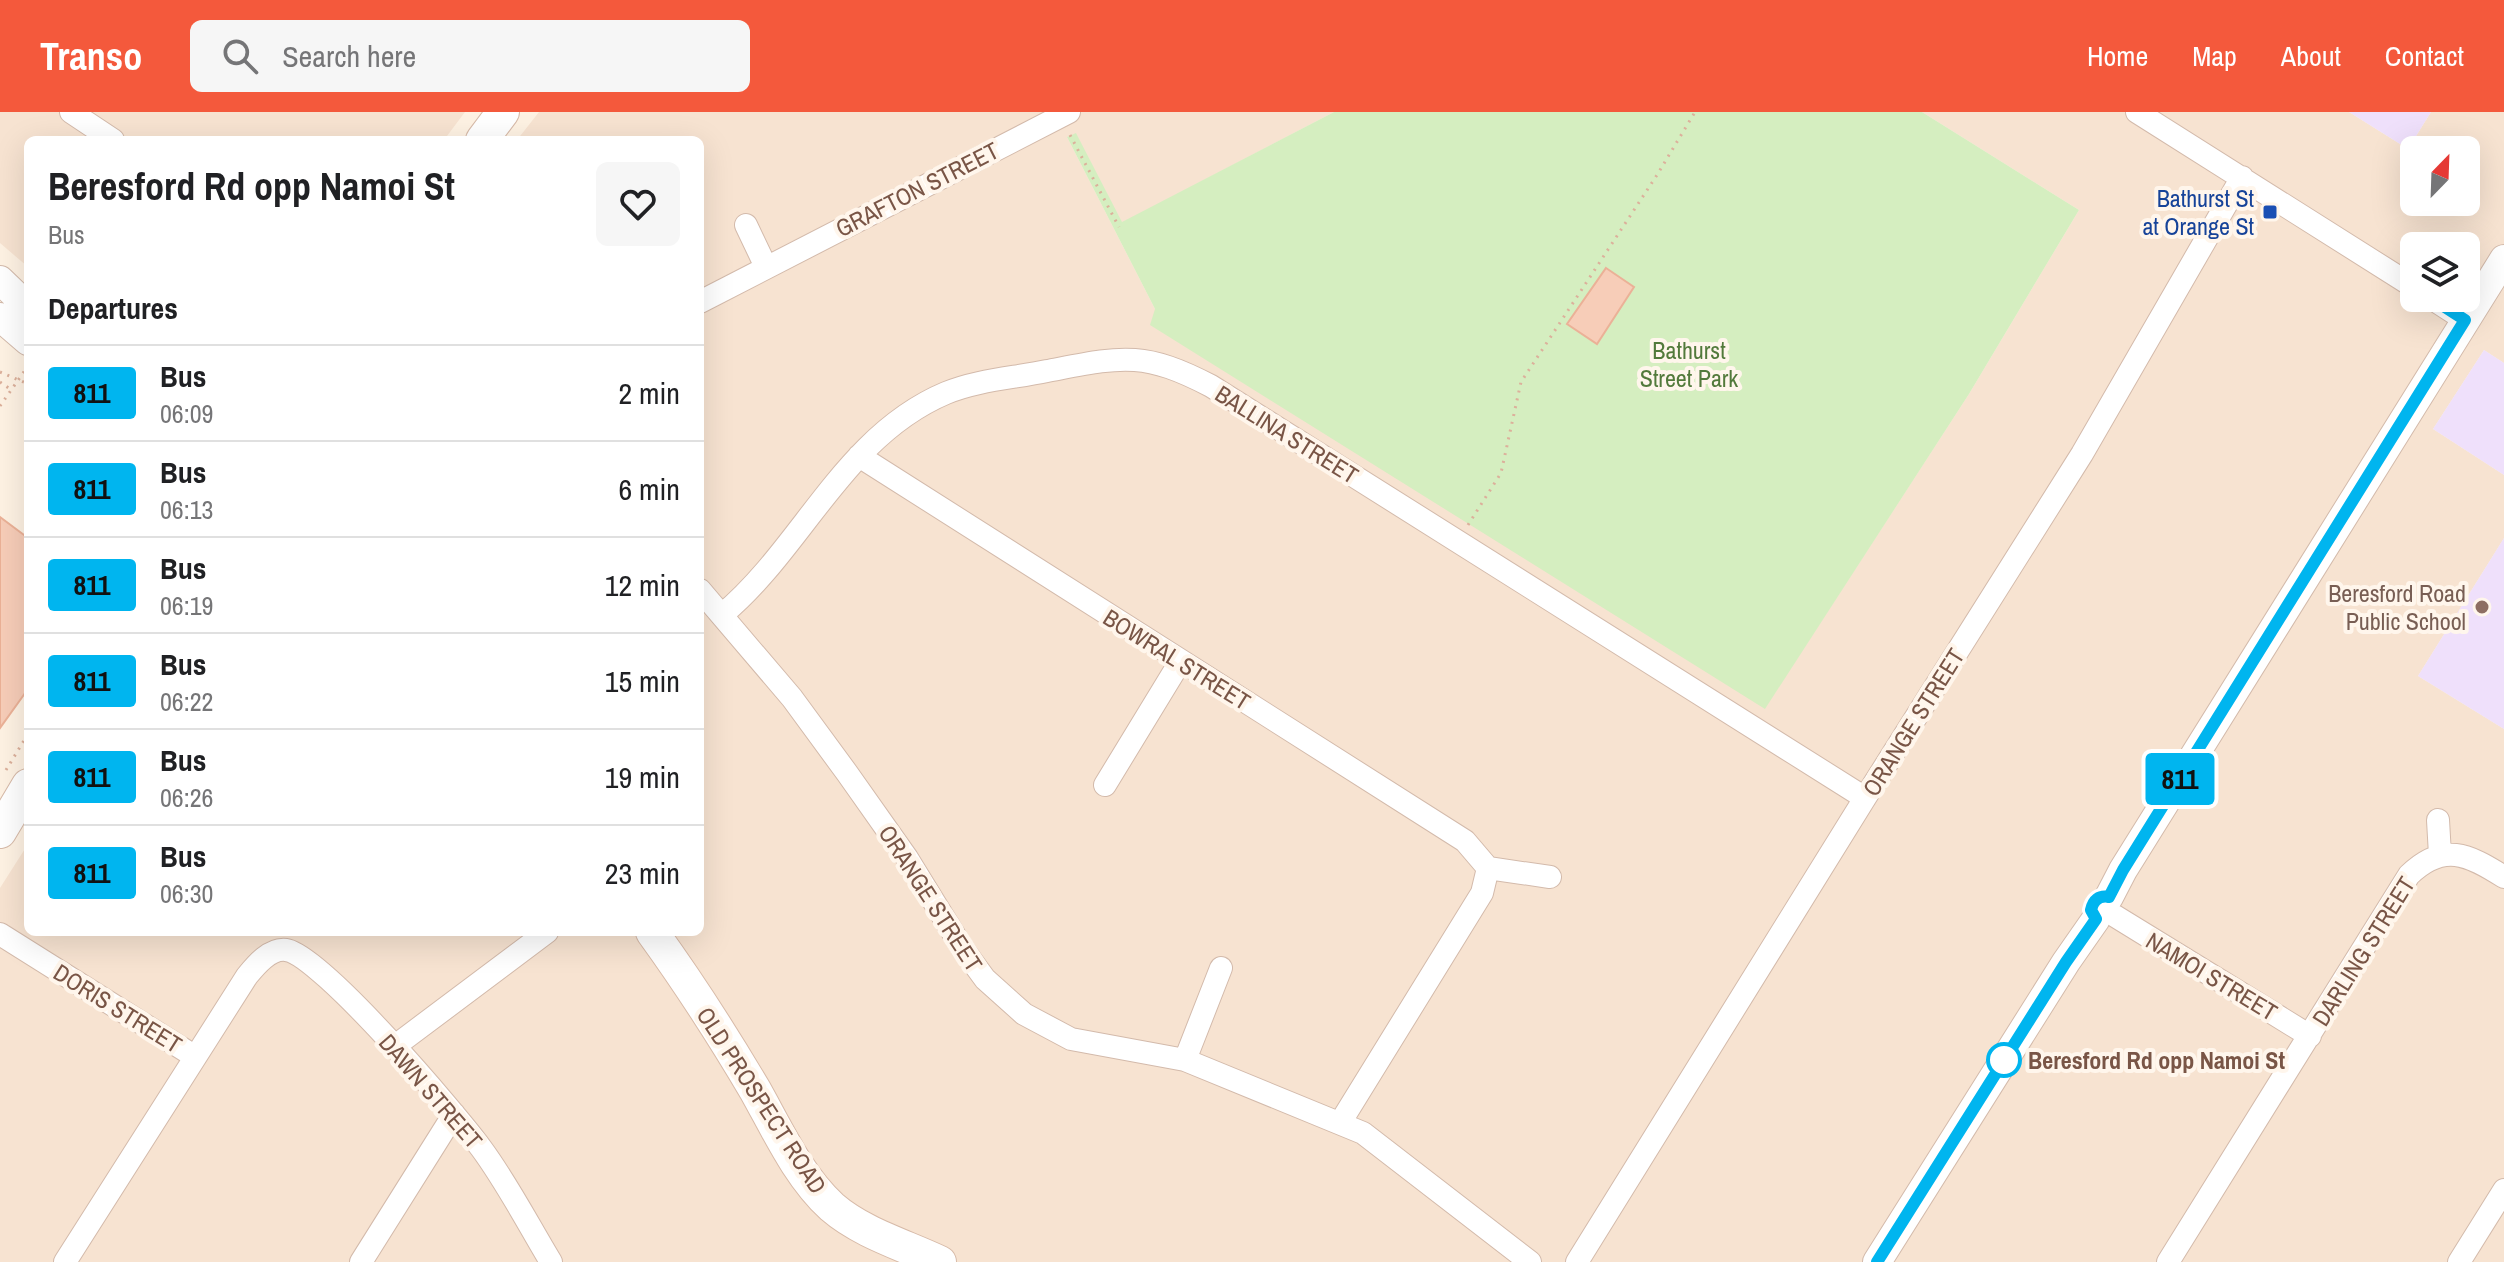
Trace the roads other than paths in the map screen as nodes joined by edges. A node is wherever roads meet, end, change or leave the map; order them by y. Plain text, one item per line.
1 (71, 112) edge
2 (503, 112) edge
3 (2137, 112) edge
4 (1069, 122) edge
5 (105, 126) edge
6 (485, 136) edge
7 (2242, 177) junction
8 (746, 225) dead end
9 (2504, 259) edge
10 (766, 267) junction
11 (2400, 278) edge
12 (0, 280) edge
13 (704, 300) edge
14 (24, 303) edge
15 (2453, 312) edge
16 (0, 317) edge
17 (2465, 320) junction
18 (24, 338) edge
19 (859, 456) junction
20 (704, 594) edge
21 (723, 614) junction
22 (1180, 662) junction
23 (1105, 785) dead end
24 (24, 792) edge
25 (1865, 798) junction
26 (2438, 820) dead end
27 (0, 832) edge
28 (2440, 855) junction
29 (1488, 868) junction
30 (1550, 877) dead end
31 (2504, 877) edge
32 (2107, 911) junction
33 (0, 934) edge
34 (542, 936) edge
35 (655, 936) edge
36 (281, 941) edge
37 (1221, 968) dead end
38 (2310, 1036) junction
39 (395, 1046) junction
40 (194, 1056) junction
41 (1185, 1060) junction
42 (454, 1114) junction
43 (1340, 1123) junction
44 (2504, 1190) edge
45 (65, 1262) edge
46 (361, 1262) edge
47 (551, 1262) edge
48 (940, 1262) edge
49 (1530, 1262) edge
50 (1577, 1262) edge
51 (1877, 1262) edge
52 (2168, 1262) edge
53 (2459, 1262) edge

1 - 5 street
2 - 6 main road
3 - 7 street
4 - 10 street, GRAFTON STREET
7 - 11 street
7 - 25 street, ORANGE STREET
8 - 10 street
9 - 17 street
10 - 13 street, GRAFTON STREET
12 - 14 street
15 - 17 street
16 - 18 street
17 - 32 street
19 - 21 street, BALLINA STREET
19 - 22 street, BOWRAL STREET
19 - 25 street, BALLINA STREET
20 - 21 street, ORANGE STREET
21 - 41 street, ORANGE STREET
22 - 23 street
22 - 29 street, BOWRAL STREET
24 - 27 main road
25 - 50 street, ORANGE STREET
26 - 28 street
28 - 31 street
28 - 38 street, DARLING STREET
29 - 30 street
29 - 43 street
32 - 38 street, NAMOI STREET
32 - 51 street
33 - 40 street, DORIS STREET
34 - 39 street
35 - 48 main road, OLD PROSPECT ROAD
36 - 39 street, DAWN STREET
36 - 40 street, DAWN STREET
37 - 41 street
38 - 52 street, DARLING STREET
39 - 42 street, DAWN STREET
40 - 45 street, DAWN STREET
41 - 43 street, ORANGE STREET
42 - 46 street
42 - 47 street, DAWN STREET
43 - 49 street, ORANGE STREET
44 - 53 street

